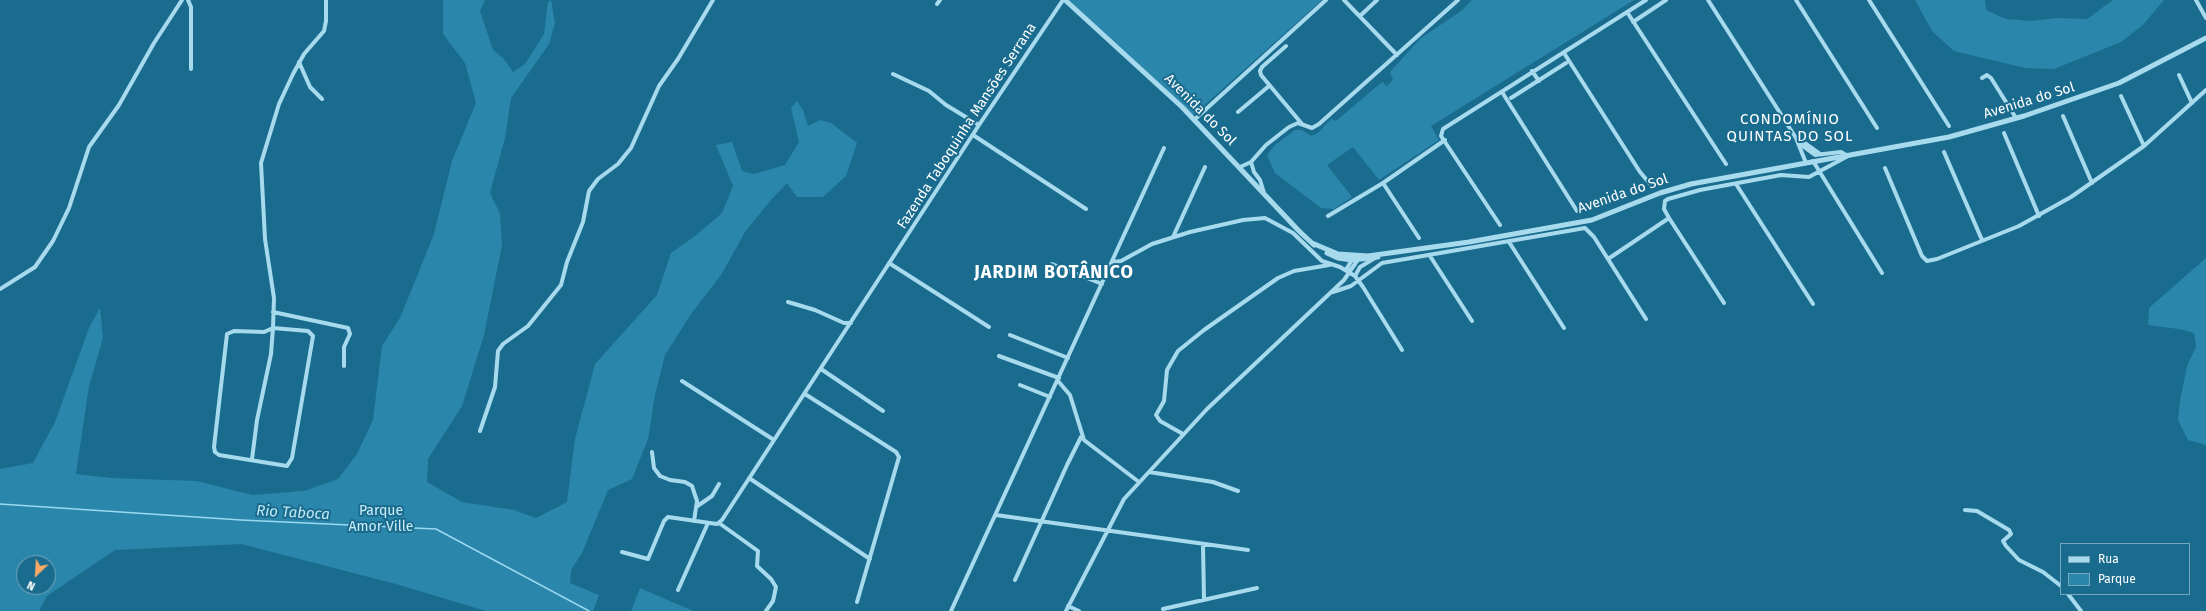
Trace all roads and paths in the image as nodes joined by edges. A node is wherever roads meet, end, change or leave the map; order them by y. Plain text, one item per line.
1 (182, 0) edge
2 (188, 0) edge
3 (326, 0) edge
4 (713, 0) edge
5 (1064, 0) edge
6 (1326, 0) edge
7 (1344, 0) edge
8 (1376, 0) edge
9 (1458, 0) edge
10 (1646, 0) edge
11 (1655, 0) edge
12 (1666, 0) edge
13 (1708, 0) edge
14 (1796, 0) edge
15 (1869, 0) edge
16 (2196, 0) edge
17 (1658, 5) junction
18 (1627, 12) junction
19 (1360, 16) junction
20 (2206, 18) edge
21 (1633, 22) junction
22 (2206, 38) edge
23 (1286, 46) dead end
24 (1564, 53) junction
25 (1397, 55) junction
26 (299, 62) junction
27 (1566, 63) dead end
28 (191, 69) dead end
29 (1532, 71) junction
30 (893, 74) dead end
31 (2179, 75) dead end
32 (1982, 78) dead end
33 (1539, 80) junction
34 (1270, 86) junction
35 (2206, 90) edge
36 (1502, 92) junction
37 (2121, 96) dead end
38 (1511, 98) dead end
39 (322, 99) dead end
40 (2192, 103) junction
41 (1238, 112) dead end
42 (2063, 116) dead end
43 (2016, 118) junction
44 (1194, 120) junction
45 (1302, 124) junction
46 (979, 125) junction
47 (1949, 126) dead end
48 (1877, 128) dead end
49 (2004, 133) dead end
50 (973, 135) junction
51 (1797, 138) junction
52 (1445, 140) junction
53 (2144, 146) junction
54 (1164, 148) dead end
55 (1944, 152) dead end
56 (1820, 154) junction
57 (1815, 155) junction
58 (1848, 156) junction
59 (1805, 160) junction
60 (1251, 162) junction
61 (1813, 162) junction
62 (1726, 164) dead end
63 (1205, 167) dead end
64 (1240, 167) junction
65 (1885, 168) dead end
66 (1819, 173) junction
67 (1383, 183) junction
68 (2092, 183) junction
69 (1736, 184) junction
70 (1651, 185) dead end
71 (1264, 195) junction
72 (1086, 209) dead end
73 (1577, 211) dead end
74 (1328, 216) dead end
75 (2039, 216) junction
76 (1669, 218) junction
77 (1500, 225) dead end
78 (1173, 237) junction
79 (1418, 238) dead end
80 (1982, 240) junction
81 (1509, 242) junction
82 (1393, 253) junction
83 (1430, 256) junction
84 (1356, 258) junction
85 (1375, 258) junction
86 (1608, 259) junction
87 (1112, 262) junction
88 (889, 263) junction
89 (1052, 264) dead end
90 (1330, 265) junction
91 (1359, 269) junction
92 (1346, 270) junction
93 (1350, 273) junction
94 (1882, 273) dead end
95 (1357, 278) junction
96 (1344, 280) junction
97 (1102, 284) junction
98 (1349, 287) junction
99 (0, 289) edge
100 (1332, 292) junction
101 (788, 302) dead end
102 (1724, 303) dead end
103 (1813, 304) dead end
104 (274, 312) junction
105 (1646, 319) dead end
106 (1472, 321) dead end
107 (851, 323) junction
108 (989, 327) dead end
109 (273, 328) junction
110 (1564, 328) dead end
111 (1010, 335) dead end
112 (1402, 350) dead end
113 (999, 356) dead end
114 (1068, 358) junction
115 (344, 366) dead end
116 (821, 369) junction
117 (1058, 379) junction
118 (682, 381) dead end
119 (1020, 385) dead end
120 (805, 394) junction
121 (1050, 397) junction
122 (882, 411) dead end
123 (480, 432) dead end
124 (1183, 434) junction
125 (1081, 437) junction
126 (774, 440) junction
127 (652, 452) dead end
128 (252, 460) junction
129 (1149, 472) junction
130 (749, 478) junction
131 (1139, 482) junction
132 (719, 484) dead end
133 (1238, 490) dead end
134 (696, 507) junction
135 (1965, 510) dead end
136 (996, 516) junction
137 (694, 521) junction
138 (1042, 522) junction
139 (708, 523) junction
140 (719, 523) junction
141 (1107, 531) junction
142 (1203, 545) junction
143 (1248, 550) dead end
144 (622, 552) dead end
145 (870, 559) junction
146 (1016, 580) dead end
147 (2060, 585) edge
148 (1257, 588) dead end
149 (678, 590) dead end
150 (2069, 595) edge
151 (1204, 600) junction
152 (857, 602) dead end
153 (1067, 609) edge
154 (1163, 609) dead end
155 (766, 611) edge
156 (952, 611) edge
157 (1079, 611) edge
158 (2081, 611) edge

1 - 99 street
2 - 28 street
3 - 26 street
4 - 123 street
5 - 44 street, Avenida do Sol
5 - 46 street, Fazenda Taboquinha Mansões Serrana
6 - 44 street
7 - 19 street
8 - 19 street
9 - 25 street
10 - 18 street
11 - 17 street
12 - 17 street
13 - 51 street
14 - 48 street
15 - 47 street
16 - 20 street
17 - 21 street
18 - 21 street
18 - 24 street
19 - 25 street
21 - 62 street
22 - 43 street, Avenida do Sol
23 - 34 street
24 - 29 street
24 - 70 street
25 - 45 street
26 - 39 street
26 - 104 street
27 - 33 street
29 - 33 street
29 - 36 street
30 - 46 street
31 - 40 street
32 - 43 street
33 - 38 street
34 - 41 street
34 - 45 street
35 - 40 street
36 - 52 street
36 - 73 street
37 - 53 street
40 - 53 street
42 - 68 street
43 - 58 street, Avenida do Sol
44 - 64 street, Avenida do Sol
45 - 60 street
46 - 50 street, Fazenda Taboquinha Mansões Serrana
49 - 75 street
50 - 72 street
50 - 88 street, Fazenda Taboquinha Mansões Serrana
51 - 56 street
51 - 57 street
51 - 59 street
52 - 67 street
52 - 77 street
53 - 68 street
54 - 87 street
55 - 80 street
56 - 57 street
56 - 58 street
57 - 59 street
58 - 61 street, Avenida do Sol
58 - 66 street
59 - 61 street, Avenida do Sol
59 - 82 street, Avenida do Sol
60 - 64 street
60 - 71 street
61 - 66 street
63 - 78 street
64 - 71 street, Avenida do Sol
65 - 80 street
66 - 69 street
66 - 94 street
67 - 74 street
67 - 79 street
68 - 75 street
69 - 76 street
69 - 103 street
71 - 84 street, Avenida do Sol
75 - 80 street
76 - 86 street
76 - 102 street
78 - 87 street
78 - 90 street
81 - 83 street
81 - 86 street
81 - 110 street
82 - 84 street, Avenida do Sol
82 - 85 street, Avenida do Sol
83 - 95 street
83 - 106 street
84 - 85 street, Avenida do Sol
84 - 91 street
84 - 92 street
84 - 93 street
85 - 91 street
86 - 105 street
87 - 97 street
88 - 107 street, Fazenda Taboquinha Mansões Serrana
88 - 108 street
89 - 97 street
90 - 92 street
90 - 124 street
91 - 95 street
92 - 93 street
93 - 95 street
93 - 96 street
95 - 98 street
95 - 112 street
96 - 98 street
96 - 100 street
97 - 114 street
98 - 100 street
100 - 124 street
101 - 107 street
104 - 109 street
104 - 115 street
107 - 116 street, Fazenda Taboquinha Mansões Serrana
109 - 128 street
109 - 128 street
109 - 128 street
111 - 114 street
113 - 117 street
114 - 117 street
116 - 120 street, Fazenda Taboquinha Mansões Serrana
116 - 122 street
117 - 121 street
117 - 125 street
118 - 126 street
119 - 121 street
120 - 126 street, Fazenda Taboquinha Mansões Serrana
120 - 145 street
121 - 136 street
124 - 129 street
125 - 131 street
125 - 138 street
126 - 130 street, Fazenda Taboquinha Mansões Serrana
127 - 134 street
129 - 131 street
129 - 133 street
130 - 140 street, Fazenda Taboquinha Mansões Serrana
130 - 145 street
131 - 141 street
132 - 134 street
134 - 137 street
135 - 147 street
136 - 138 street
136 - 156 street
137 - 139 street
137 - 144 street
138 - 141 street
138 - 146 street
139 - 140 street
139 - 149 street
140 - 155 street
141 - 142 street
141 - 153 street
142 - 143 street
142 - 151 street
145 - 152 street
148 - 151 street
150 - 158 street
151 - 154 street
153 - 157 street

